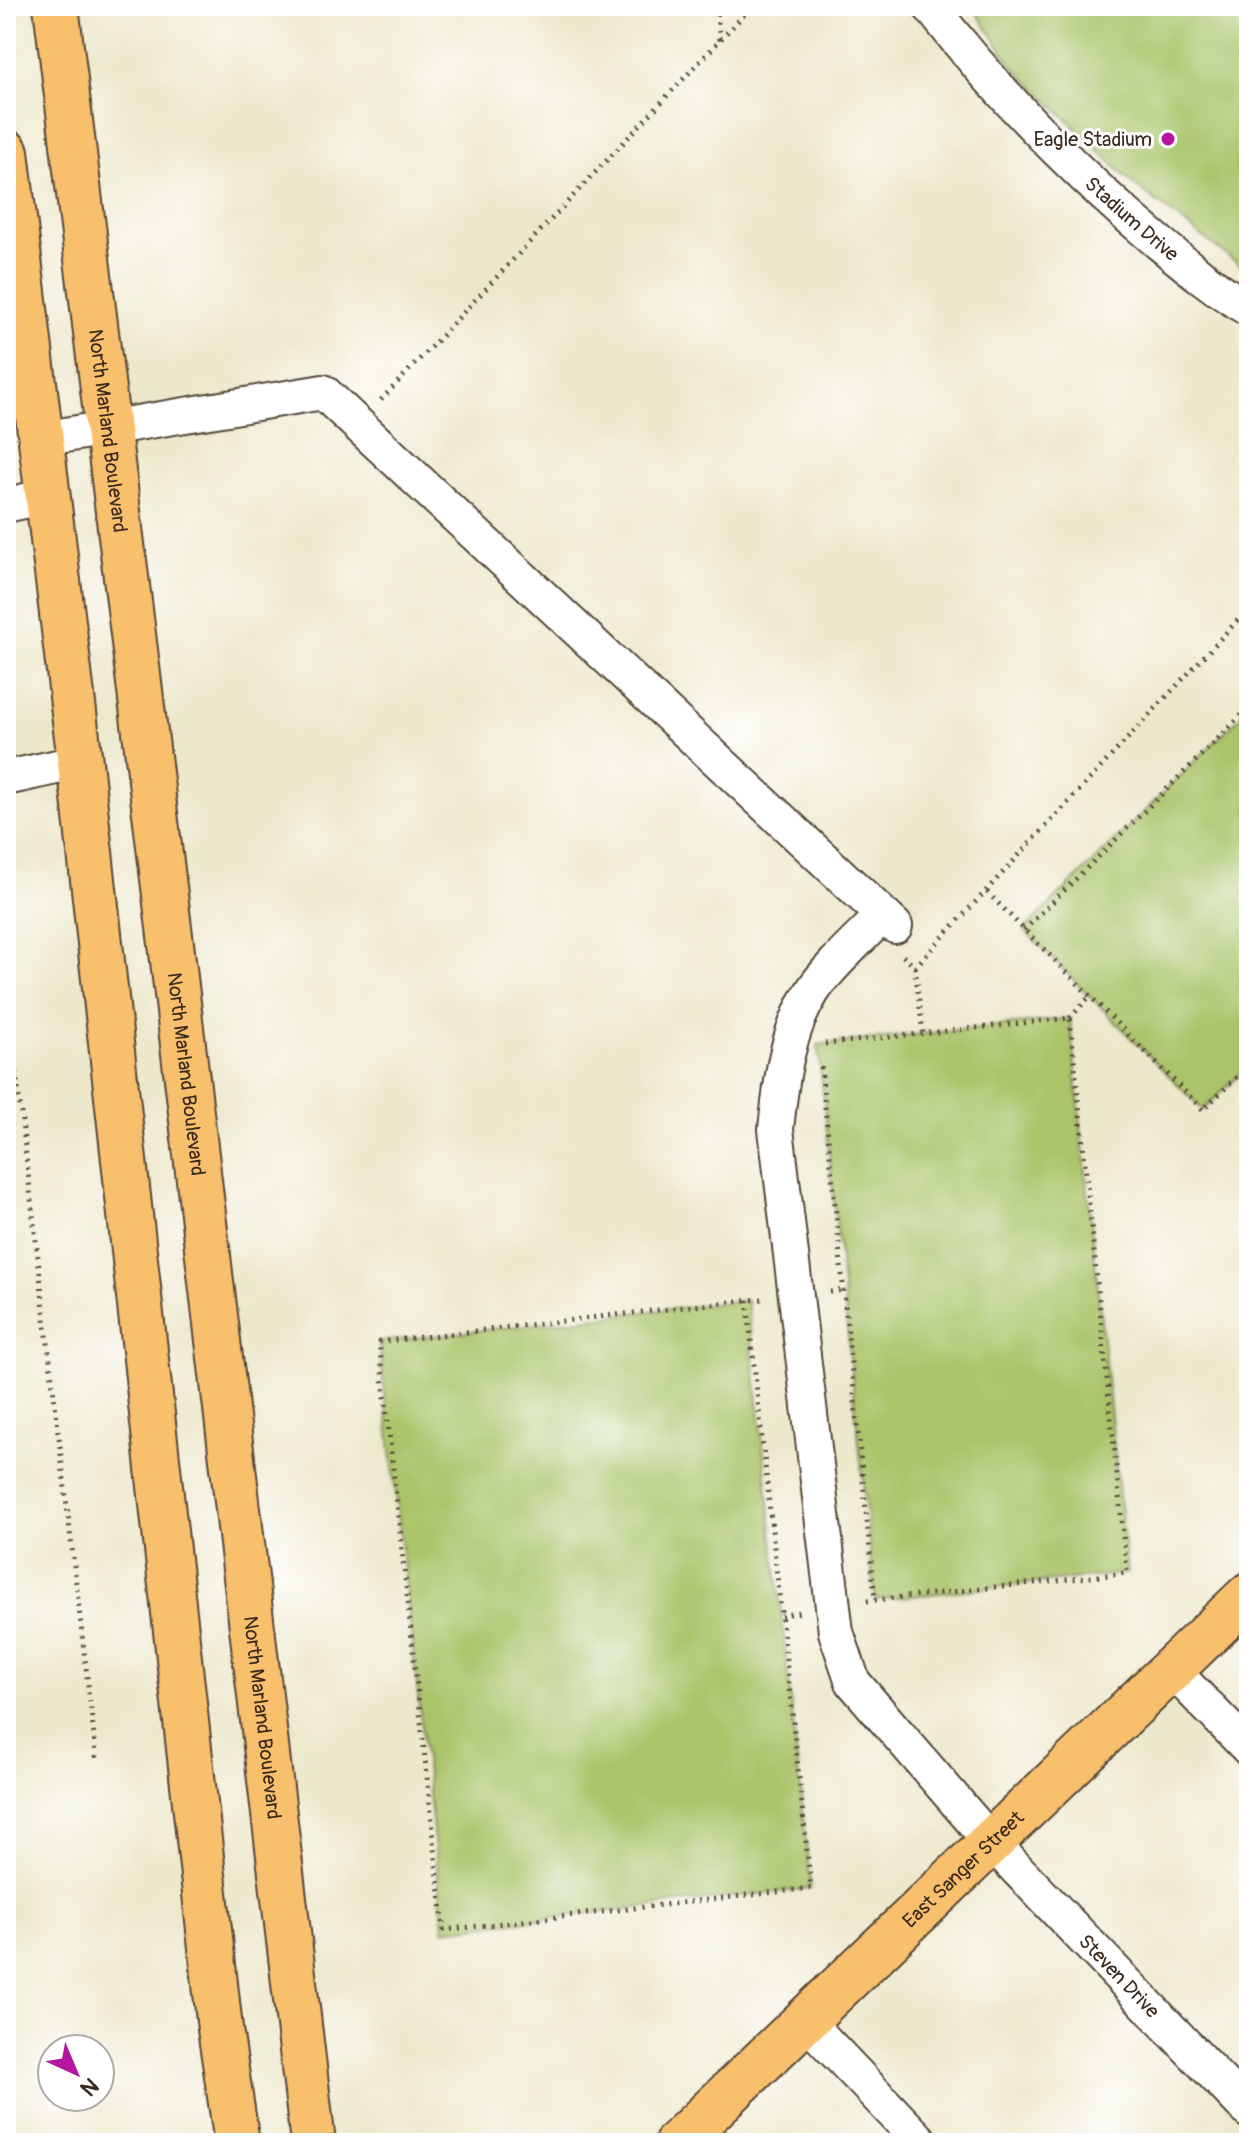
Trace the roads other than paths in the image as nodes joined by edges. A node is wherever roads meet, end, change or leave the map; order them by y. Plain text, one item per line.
1 (56, 6) edge
2 (930, 6) edge
3 (6, 152) edge
4 (1249, 309) edge
5 (108, 427) junction
6 (41, 439) junction
7 (48, 496) junction
8 (6, 505) edge
9 (80, 762) junction
10 (6, 778) edge
11 (1249, 1595) edge
12 (1171, 1669) junction
13 (1249, 1749) edge
14 (991, 1842) junction
15 (805, 2020) junction
16 (1249, 2111) edge
17 (237, 2143) edge
18 (313, 2143) edge
19 (677, 2143) edge
20 (922, 2143) edge

1 - 5 main road, North Marland Boulevard
2 - 4 street, Stadium Drive
3 - 6 main road
5 - 6 street
5 - 14 street, Steven Drive
5 - 18 main road, North Marland Boulevard
6 - 7 main road
7 - 8 street
7 - 9 main road
9 - 10 street
9 - 17 main road
11 - 12 main road, East Sanger Street
12 - 13 street
12 - 14 main road, East Sanger Street
14 - 15 main road, East Sanger Street
14 - 16 street, Steven Drive
15 - 19 main road, East Sanger Street
15 - 20 street

